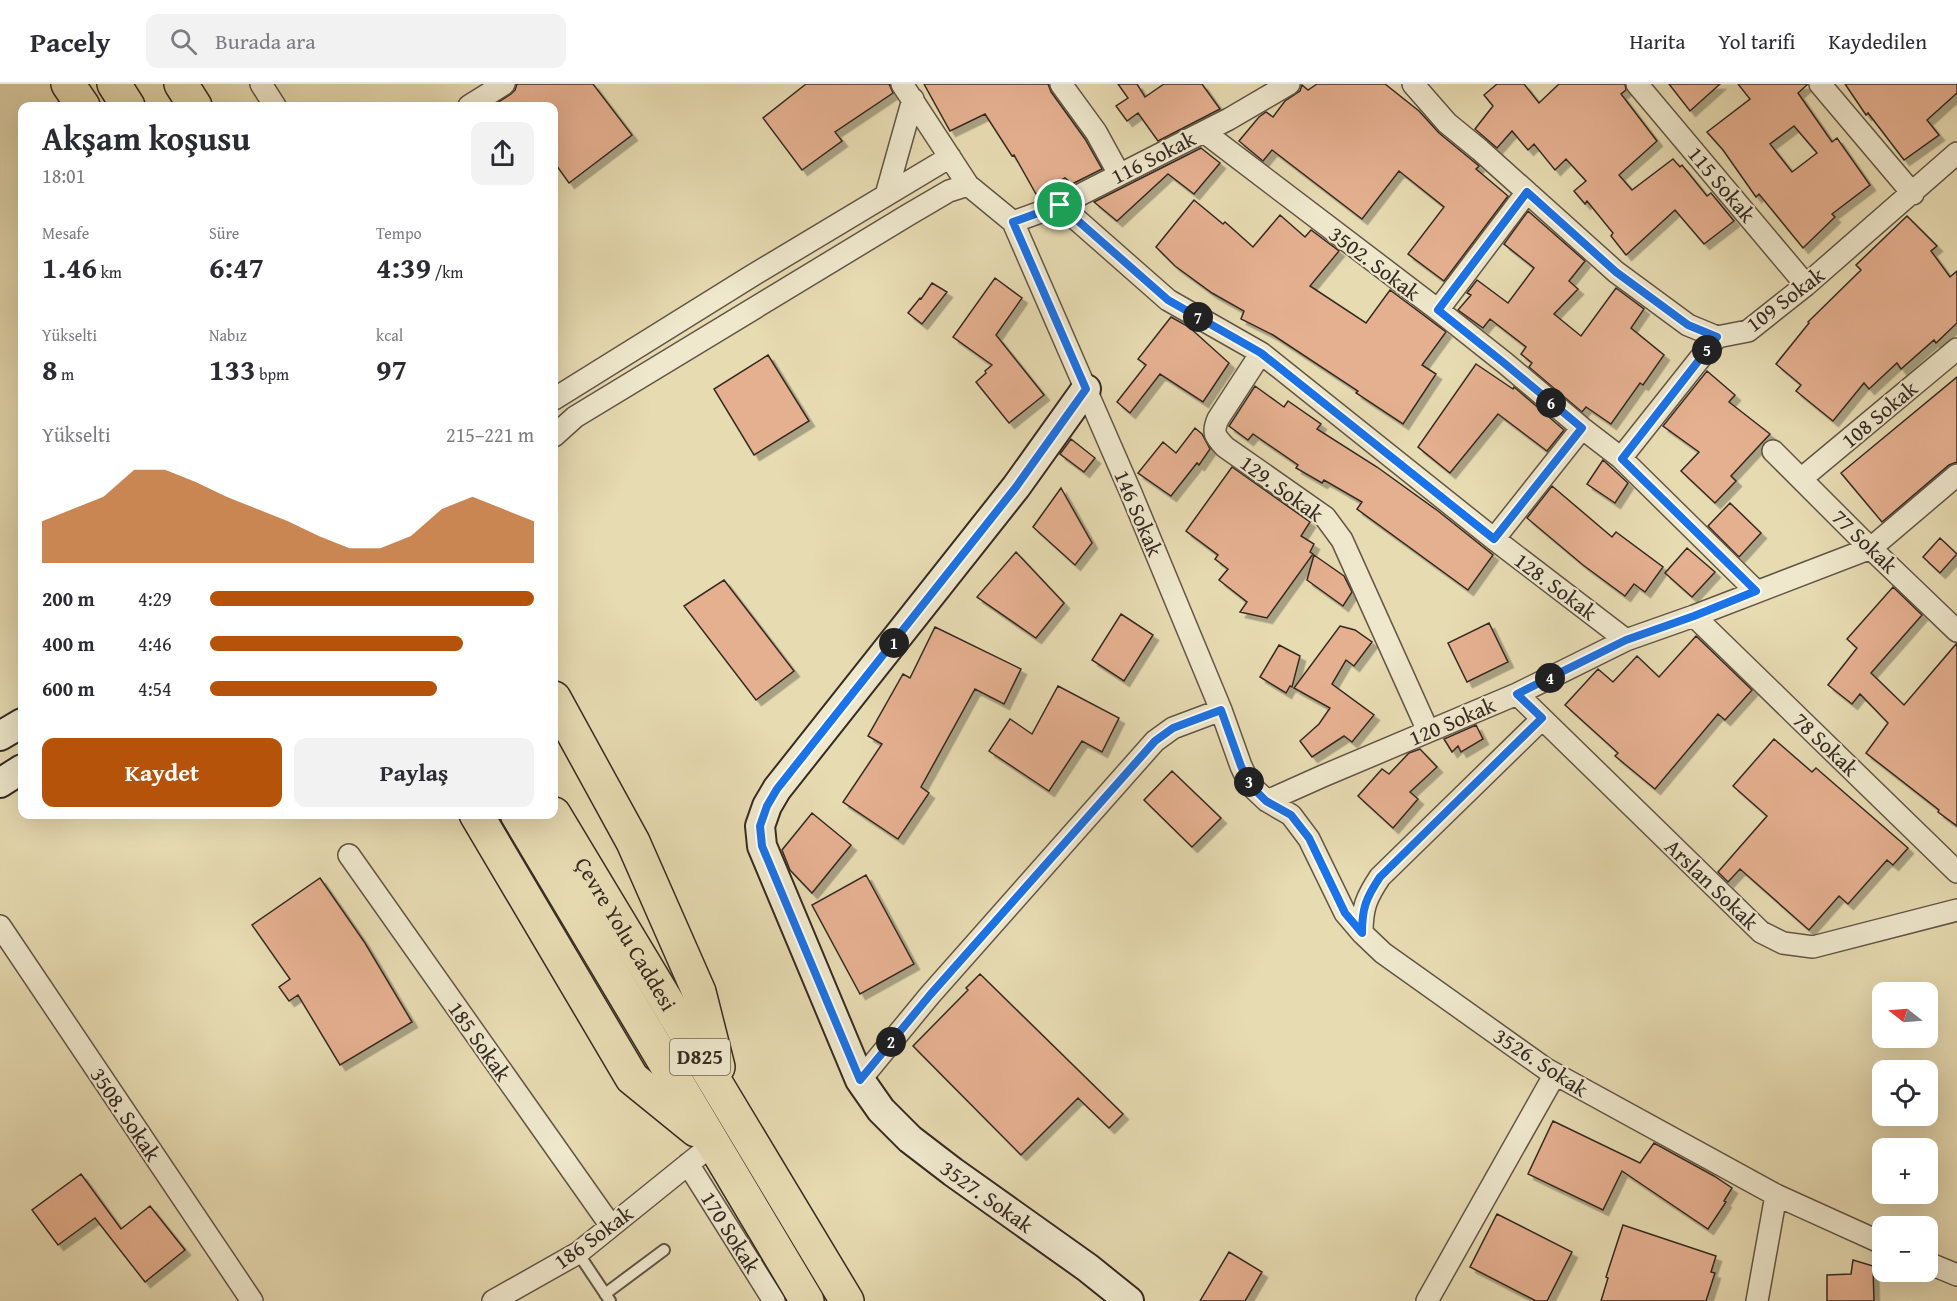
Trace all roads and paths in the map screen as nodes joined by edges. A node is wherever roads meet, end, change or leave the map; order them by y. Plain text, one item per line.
1 (55, 84) edge
2 (68, 84) edge
3 (81, 84) edge
4 (114, 84) edge
5 (135, 84) edge
6 (181, 84) edge
7 (261, 84) edge
8 (504, 84) edge
9 (1061, 84) edge
10 (1289, 84) edge
11 (1413, 84) edge
12 (1637, 84) edge
13 (1820, 84) edge
14 (907, 92) edge
15 (65, 102) edge
16 (80, 102) edge
17 (92, 102) edge
18 (125, 102) edge
19 (145, 102) edge
20 (192, 102) edge
21 (272, 102) edge
22 (475, 102) edge
23 (1204, 132) junction
24 (1957, 153) edge
25 (950, 158) junction
26 (1119, 174) junction
27 (968, 186) junction
28 (1527, 192) junction
29 (1913, 194) junction
30 (886, 195) junction
31 (1060, 205) junction
32 (1013, 222) junction
33 (1806, 285) junction
34 (1438, 310) junction
35 (1717, 337) junction
36 (1957, 349) edge
37 (1261, 353) junction
38 (1086, 389) junction
39 (558, 397) edge
40 (1582, 428) junction
41 (558, 432) edge
42 (1773, 451) dead end
43 (1622, 459) junction
44 (1957, 476) edge
45 (1801, 479) junction
46 (1494, 539) junction
47 (1871, 548) junction
48 (1756, 591) junction
49 (1694, 616) junction
50 (1957, 631) edge
51 (1626, 640) junction
52 (1517, 694) junction
53 (558, 705) edge
54 (1221, 710) junction
55 (1542, 718) junction
56 (18, 725) edge
57 (1428, 731) junction
58 (0, 736) edge
59 (18, 772) edge
60 (0, 783) edge
61 (1266, 801) junction
62 (479, 819) edge
63 (520, 819) edge
64 (557, 819) edge
65 (350, 855) dead end
66 (1957, 872) edge
67 (1957, 910) edge
68 (0, 926) edge
69 (1362, 933) junction
70 (1555, 1074) junction
71 (860, 1080) junction
72 (726, 1101) junction
73 (713, 1144) junction
74 (688, 1164) junction
75 (1776, 1195) junction
76 (611, 1226) junction
77 (1872, 1238) edge
78 (664, 1250) dead end
79 (578, 1253) junction
80 (1938, 1267) edge
81 (1957, 1275) edge
82 (607, 1298) edge
83 (252, 1301) edge
84 (493, 1301) edge
85 (774, 1301) edge
86 (807, 1301) edge
87 (847, 1301) edge
88 (1129, 1301) edge
89 (1427, 1301) edge
90 (1757, 1301) edge

1 - 15 highway
2 - 16 highway
3 - 17 highway
4 - 18 highway
5 - 19 highway
6 - 20 highway
7 - 21 street
8 - 22 street
9 - 26 street
10 - 23 street, 116 Sokak
11 - 28 street, 109 Sokak
12 - 33 street, 115 Sokak
13 - 29 street
14 - 25 street
14 - 30 street
23 - 26 street, 116 Sokak
23 - 34 street, 3502. Sokak
24 - 29 street, 109 Sokak
25 - 27 street
25 - 30 street
26 - 31 street, 116 Sokak
27 - 32 street
27 - 41 street
28 - 34 street
28 - 35 street, 109 Sokak
29 - 33 street, 109 Sokak
30 - 39 street
31 - 32 street, 116 Sokak
31 - 37 street, 128. Sokak
32 - 38 street, 146 Sokak
33 - 35 street, 109 Sokak
34 - 40 street, 3502. Sokak
35 - 43 street
36 - 45 street, 108 Sokak
37 - 46 street, 128. Sokak
37 - 57 street, 129. Sokak
38 - 54 street, 146 Sokak
38 - 71 street, 3527. Sokak
40 - 43 street, 3502. Sokak
40 - 46 street
42 - 45 street, 77 Sokak
43 - 48 street, 3502. Sokak
44 - 47 street, 120 Sokak
45 - 47 street, 77 Sokak
46 - 51 street, 128. Sokak
47 - 48 street, 120 Sokak
47 - 50 street, 77 Sokak
48 - 49 street, 120 Sokak
49 - 51 street, 120 Sokak
49 - 66 street, 78 Sokak
51 - 52 street, 120 Sokak
52 - 55 street, Arslan Sokak
52 - 57 street, 120 Sokak
53 - 72 highway
54 - 61 street, 146 Sokak
54 - 71 street
55 - 67 street, Arslan Sokak
55 - 69 street
56 - 58 street
57 - 61 street, 120 Sokak
59 - 60 street
61 - 69 street, 3526. Sokak
62 - 73 highway
63 - 73 highway, Çevre Yolu Caddesi / D825
64 - 72 highway, Çevre Yolu Caddesi / D825
65 - 76 street, 185 Sokak
68 - 83 street, 3508. Sokak
69 - 70 street, 3526. Sokak
70 - 75 street, 3526. Sokak
70 - 89 street
71 - 88 street, 3527. Sokak
72 - 87 highway, Çevre Yolu Caddesi / D825
73 - 74 street, 186 Sokak
73 - 86 highway, Çevre Yolu Caddesi / D825
74 - 76 street, 186 Sokak
74 - 85 street, 170 Sokak
75 - 77 street, 3526. Sokak
75 - 90 street
76 - 79 street, 186 Sokak
78 - 82 lane
79 - 82 lane
79 - 84 street, 186 Sokak
80 - 81 street

